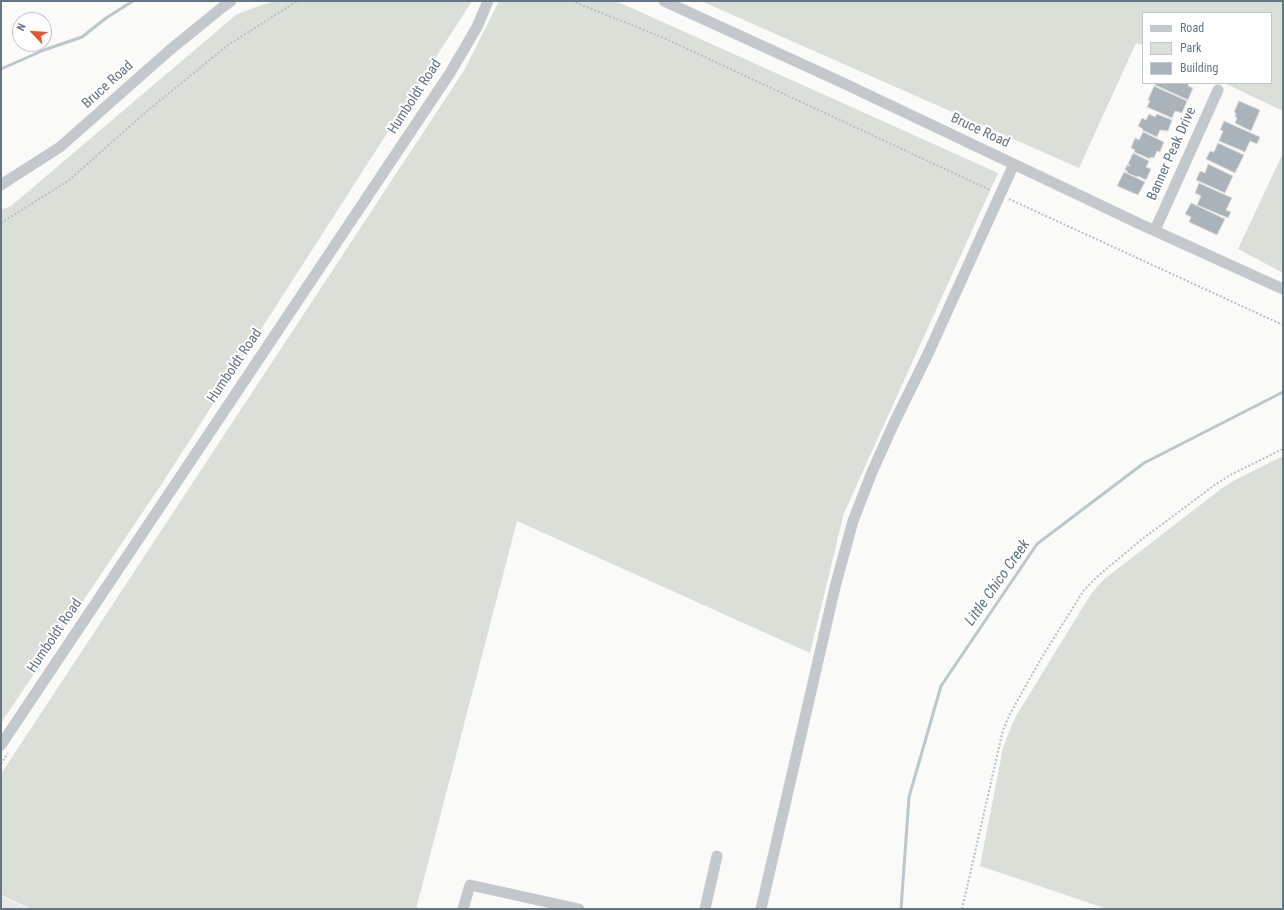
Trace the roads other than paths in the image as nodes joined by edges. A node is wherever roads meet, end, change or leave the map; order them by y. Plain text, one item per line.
1 (231, 1) edge
2 (488, 1) edge
3 (664, 1) edge
4 (1218, 90) dead end
5 (1014, 164) junction
6 (1, 185) edge
7 (1155, 230) junction
8 (1283, 289) edge
9 (1, 745) edge
10 (717, 856) dead end
11 (464, 909) edge
12 (579, 909) edge
13 (705, 909) edge
14 (761, 909) edge

1 - 6 street, Bruce Road
2 - 9 street, Humboldt Road
3 - 5 street, Bruce Road
4 - 7 street, Banner Peak Drive
5 - 7 street, Bruce Road
5 - 14 street
7 - 8 street, Bruce Road
10 - 13 street
11 - 12 street

